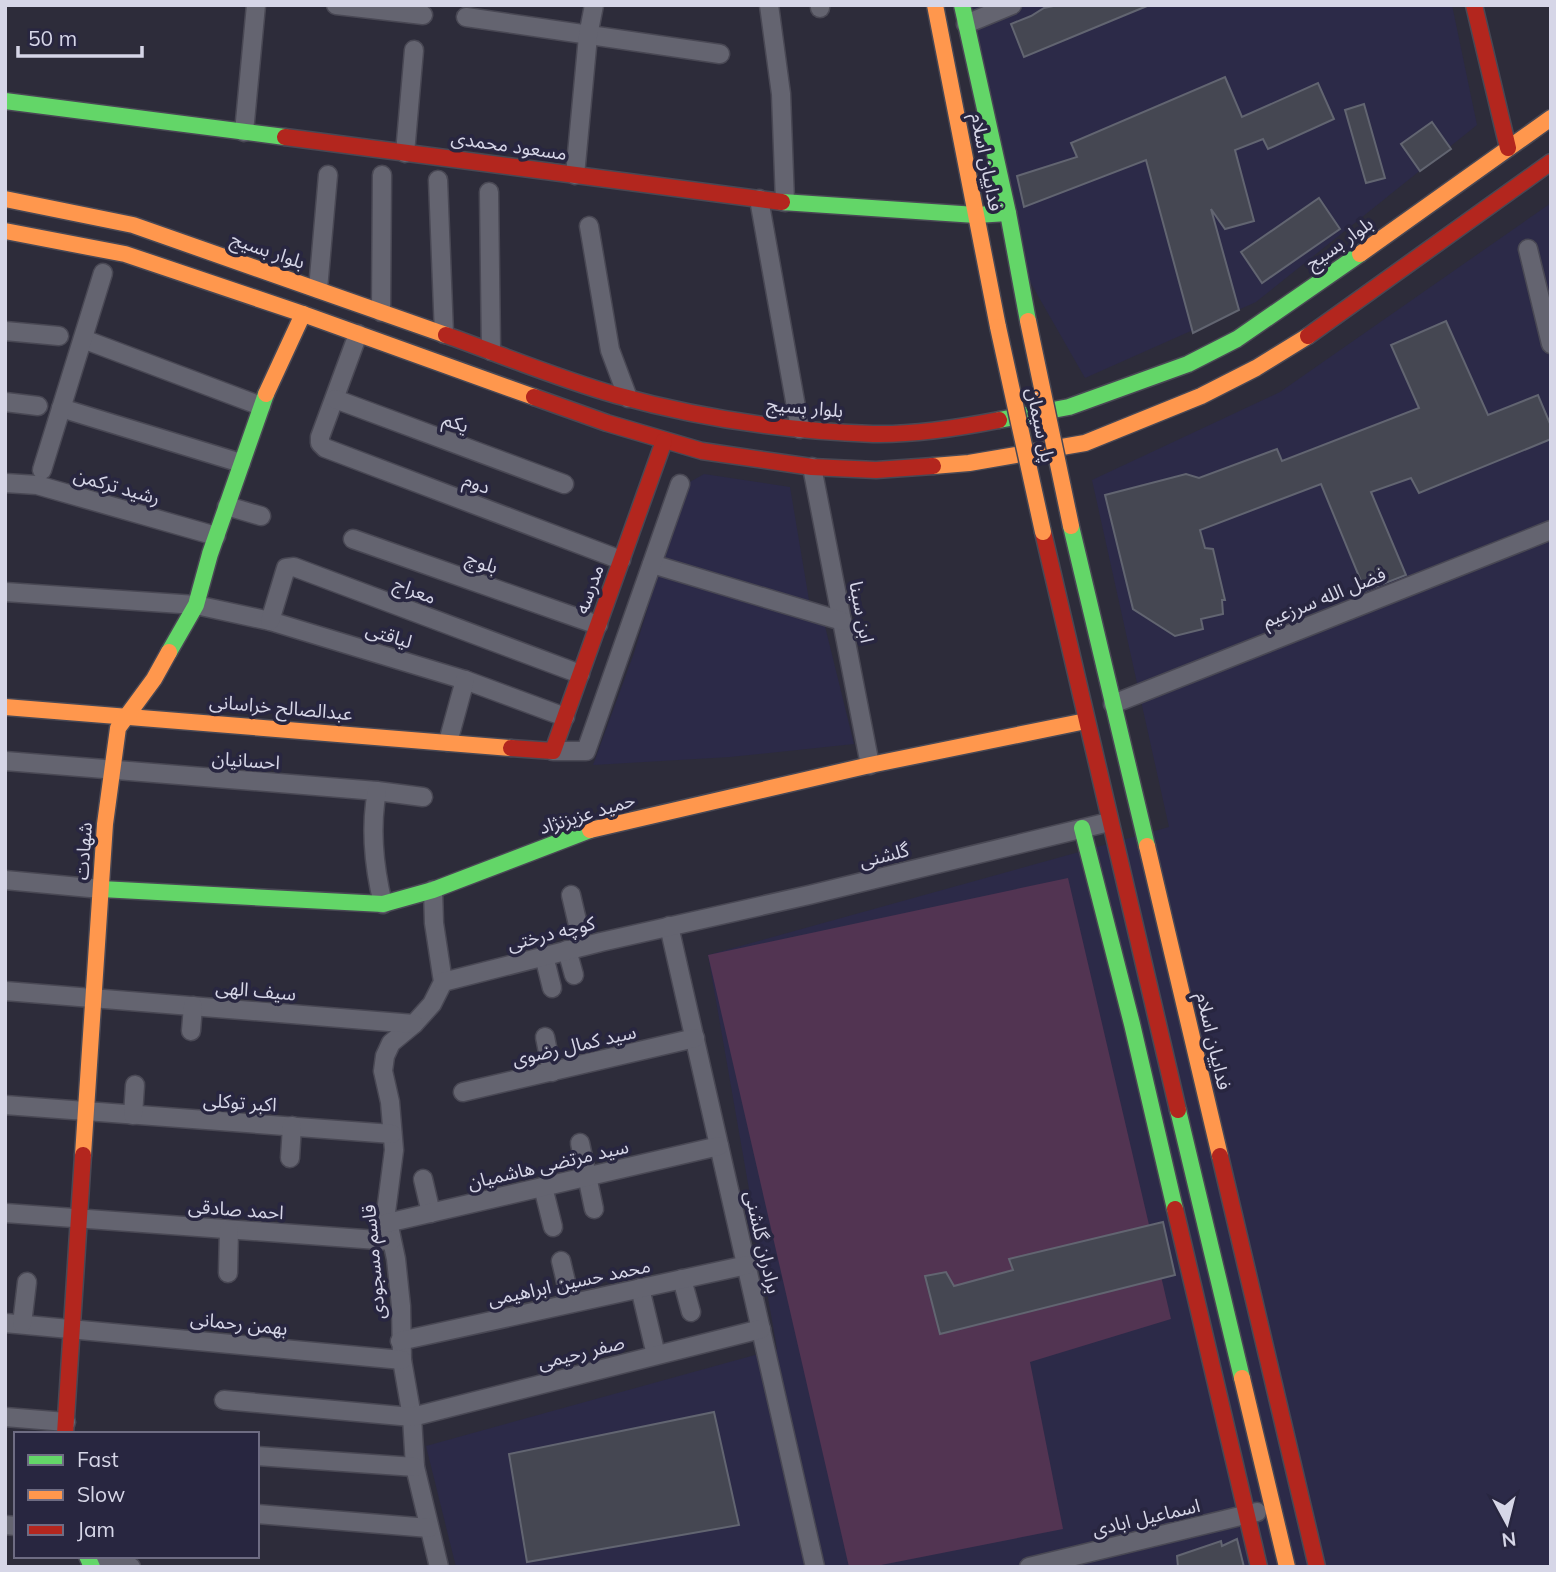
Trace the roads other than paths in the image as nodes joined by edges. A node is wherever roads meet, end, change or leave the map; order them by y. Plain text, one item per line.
1 (256, 5) edge
2 (336, 5) edge
3 (594, 5) edge
4 (769, 5) edge
5 (935, 5) edge
6 (962, 5) edge
7 (1012, 5) edge
8 (1474, 5) edge
9 (423, 15) dead end
10 (466, 18) dead end
11 (966, 24) junction
12 (588, 36) junction
13 (414, 50) dead end
14 (720, 54) dead end
15 (5, 100) edge
16 (1551, 118) edge
17 (244, 132) junction
18 (1508, 148) junction
19 (405, 153) junction
20 (1551, 162) edge
21 (328, 174) dead end
22 (382, 175) dead end
23 (575, 175) junction
24 (438, 180) dead end
25 (489, 192) dead end
26 (5, 199) edge
27 (759, 199) junction
28 (785, 202) junction
29 (1009, 213) junction
30 (976, 215) junction
31 (589, 226) dead end
32 (11, 232) edge
33 (1528, 249) dead end
34 (103, 273) dead end
35 (318, 289) junction
36 (381, 312) junction
37 (303, 314) junction
38 (1028, 321) joint
39 (998, 327) joint
40 (5, 331) edge
41 (358, 334) junction
42 (444, 334) junction
43 (60, 337) dead end
44 (82, 339) junction
45 (1551, 343) edge
46 (491, 351) junction
47 (628, 398) junction
48 (335, 399) junction
49 (5, 402) edge
50 (38, 406) dead end
51 (261, 406) junction
52 (61, 408) junction
53 (800, 429) junction
54 (664, 441) junction
55 (241, 463) junction
56 (813, 467) junction
57 (42, 470) dead end
58 (5, 483) edge
59 (564, 484) dead end
60 (680, 484) dead end
61 (228, 506) junction
62 (261, 516) dead end
63 (1072, 526) joint
64 (1551, 530) edge
65 (216, 536) junction
66 (353, 539) dead end
67 (621, 560) junction
68 (652, 564) junction
69 (5, 592) edge
70 (196, 605) junction
71 (270, 621) junction
72 (842, 621) junction
73 (598, 625) junction
74 (580, 674) junction
75 (465, 680) junction
76 (1113, 704) junction
77 (5, 707) edge
78 (127, 715) junction
79 (565, 717) junction
80 (1086, 721) junction
81 (448, 742) junction
82 (553, 751) junction
83 (5, 761) edge
84 (870, 765) junction
85 (112, 770) junction
86 (377, 791) junction
87 (423, 797) dead end
88 (1109, 822) junction
89 (1082, 828) junction
90 (5, 880) edge
91 (101, 889) junction
92 (433, 890) junction
93 (571, 895) dead end
94 (383, 904) junction
95 (669, 926) junction
96 (575, 948) junction
97 (544, 956) junction
98 (574, 975) dead end
99 (443, 982) junction
100 (552, 988) dead end
101 (5, 990) edge
102 (94, 998) junction
103 (193, 1006) junction
104 (414, 1024) junction
105 (191, 1031) dead end
106 (545, 1037) dead end
107 (695, 1038) junction
108 (552, 1072) junction
109 (135, 1085) dead end
110 (463, 1093) dead end
111 (5, 1105) edge
112 (85, 1111) junction
113 (133, 1115) junction
114 (292, 1126) junction
115 (392, 1134) junction
116 (580, 1143) dead end
117 (719, 1146) junction
118 (289, 1158) dead end
119 (587, 1177) junction
120 (423, 1179) dead end
121 (543, 1187) junction
122 (594, 1209) dead end
123 (5, 1213) edge
124 (431, 1213) junction
125 (78, 1220) junction
126 (387, 1223) junction
127 (553, 1227) dead end
128 (229, 1230) junction
129 (391, 1241) junction
130 (561, 1261) dead end
131 (747, 1265) junction
132 (228, 1273) dead end
133 (682, 1279) junction
134 (27, 1282) dead end
135 (640, 1288) junction
136 (571, 1303) junction
137 (691, 1312) dead end
138 (14, 1324) edge
139 (71, 1328) junction
140 (761, 1329) junction
141 (400, 1341) junction
142 (656, 1355) junction
143 (402, 1360) junction
144 (224, 1400) dead end
145 (5, 1417) edge
146 (412, 1417) junction
147 (65, 1428) edge
148 (259, 1456) edge
149 (415, 1467) junction
150 (1274, 1508) junction
151 (259, 1514) edge
152 (1246, 1515) junction
153 (429, 1528) junction
154 (90, 1562) edge
155 (1038, 1566) edge
156 (131, 1567) edge
157 (439, 1567) edge
158 (816, 1567) edge
159 (1259, 1567) edge
160 (1287, 1567) edge
161 (1317, 1567) edge

1 - 17 street
2 - 9 street
3 - 12 street
4 - 28 street
5 - 30 main road, فداییان اسلام
6 - 11 main road, فداییان اسلام
7 - 11 street
8 - 18 main road
10 - 12 street
11 - 29 main road, فداییان اسلام
12 - 14 street
12 - 23 street
13 - 19 street
15 - 17 main road, مسعود محمدی
16 - 18 main road, بلوار بسیج
17 - 19 main road, مسعود محمدی
18 - 53 main road, بلوار بسیج
19 - 23 main road, مسعود محمدی
20 - 56 main road
21 - 35 street
22 - 36 street
23 - 27 main road, مسعود محمدی
24 - 42 street
25 - 46 street
26 - 35 main road, بلوار بسیج
27 - 28 main road, مسعود محمدی
27 - 53 street
28 - 30 main road, مسعود محمدی
29 - 30 main road, مسعود محمدی
29 - 38 main road, فداییان اسلام
30 - 39 main road, فداییان اسلام
31 - 47 street
32 - 37 main road
33 - 45 street
34 - 44 street
35 - 36 main road, بلوار بسیج
36 - 42 main road, بلوار بسیج
37 - 41 main road
37 - 51 main road, شهادت
38 - 63 main road, پل سیمان, bridge
39 - 80 main road, پل سیمان, bridge
40 - 43 street
41 - 48 street
41 - 54 main road
42 - 46 main road, بلوار بسیج
44 - 51 street
44 - 52 street
46 - 47 main road, بلوار بسیج
47 - 53 main road, بلوار بسیج
48 - 59 street, یکم
48 - 67 street, دوم
49 - 50 street
51 - 55 main road, شهادت
52 - 55 street
52 - 57 street
54 - 56 main road
54 - 67 main road, مدرسه
55 - 61 main road, شهادت
56 - 72 street, ابن سینا
58 - 65 street, رشید ترکمن
60 - 68 street
61 - 62 street
61 - 65 main road, شهادت
63 - 76 main road, فداییان اسلام
64 - 76 street, فضل الله سرزعیم
65 - 70 main road, شهادت
66 - 73 street, بلوچ
67 - 73 main road, مدرسه
68 - 72 street
68 - 82 street
69 - 70 street, لیاقتی
70 - 71 street, لیاقتی
70 - 78 main road, شهادت
71 - 74 street, معراج
71 - 75 street, لیاقتی
72 - 84 street, ابن سینا
73 - 74 main road, مدرسه
74 - 79 main road, مدرسه
75 - 79 street, لیاقتی
75 - 81 street
76 - 161 main road, فداییان اسلام
77 - 78 main road, عبدالصالح خراسانی
78 - 81 main road, عبدالصالح خراسانی
78 - 85 main road, شهادت
79 - 82 main road, مدرسه
80 - 84 main road, حمید عزیزنژاد
80 - 88 main road
81 - 82 main road, عبدالصالح خراسانی
83 - 85 street, احسانیان
84 - 92 main road, حمید عزیزنژاد
85 - 86 street, احسانیان
85 - 91 main road, شهادت
86 - 87 street, احسانیان
86 - 94 street
88 - 89 street, گلشنی
88 - 150 main road
89 - 95 street, گلشنی
89 - 152 main road
90 - 91 street
91 - 94 main road, حمید عزیزنژاد
91 - 102 main road, شهادت
92 - 94 main road, حمید عزیزنژاد
92 - 99 street
93 - 96 street
95 - 96 street, کوچه درختی
95 - 107 street, برادران گلشنی
96 - 97 street, کوچه درختی
96 - 98 street
97 - 99 street, کوچه درختی
97 - 100 street
99 - 104 street, قاسم مسجودی
101 - 102 street, سیف الهی
102 - 103 street, سیف الهی
102 - 112 main road, شهادت
103 - 104 street, سیف الهی
103 - 105 street
104 - 115 street, قاسم مسجودی
106 - 108 street
107 - 108 street, سید کمال رضوی
107 - 117 street, برادران گلشنی
108 - 110 street, سید کمال رضوی
109 - 113 street
111 - 112 street, اکبر توکلی
112 - 113 street, اکبر توکلی
112 - 125 main road, شهادت
113 - 114 street, اکبر توکلی
114 - 115 street, اکبر توکلی
114 - 118 street
115 - 126 street, قاسم مسجودی
116 - 119 street
117 - 119 street, سید مرتضی هاشمیان
117 - 131 street, برادران گلشنی
119 - 121 street, سید مرتضی هاشمیان
119 - 122 street
120 - 124 street
121 - 124 street, سید مرتضی هاشمیان
121 - 127 street
123 - 125 street, احمد صادقی
124 - 126 street, سید مرتضی هاشمیان
125 - 128 street, احمد صادقی
125 - 139 main road, شهادت
126 - 129 street, قاسم مسجودی
128 - 129 street, احمد صادقی
128 - 132 street
129 - 141 street, قاسم مسجودی
130 - 136 street
131 - 133 street, محمد حسین ابراهیمی
131 - 140 street, برادران گلشنی
133 - 135 street, محمد حسین ابراهیمی
133 - 137 street
134 - 138 street
135 - 136 street, محمد حسین ابراهیمی
135 - 142 street
136 - 141 street, محمد حسین ابراهیمی
138 - 139 street, بهمن رحمانی
139 - 143 street, بهمن رحمانی
139 - 147 main road, شهادت
140 - 142 street, صفر رحیمی
140 - 158 street, برادران گلشنی
141 - 143 street, قاسم مسجودی
142 - 146 street, صفر رحیمی
143 - 146 street, قاسم مسجودی
144 - 146 street, صفر رحیمی
145 - 147 street
146 - 149 street, قاسم مسجودی
148 - 149 street
149 - 153 street, قاسم مسجودی
150 - 152 street, اسماعیل ابادی
150 - 160 main road
151 - 153 street
152 - 155 street, اسماعیل ابادی
152 - 159 main road
153 - 157 street, قاسم مسجودی
154 - 156 street

